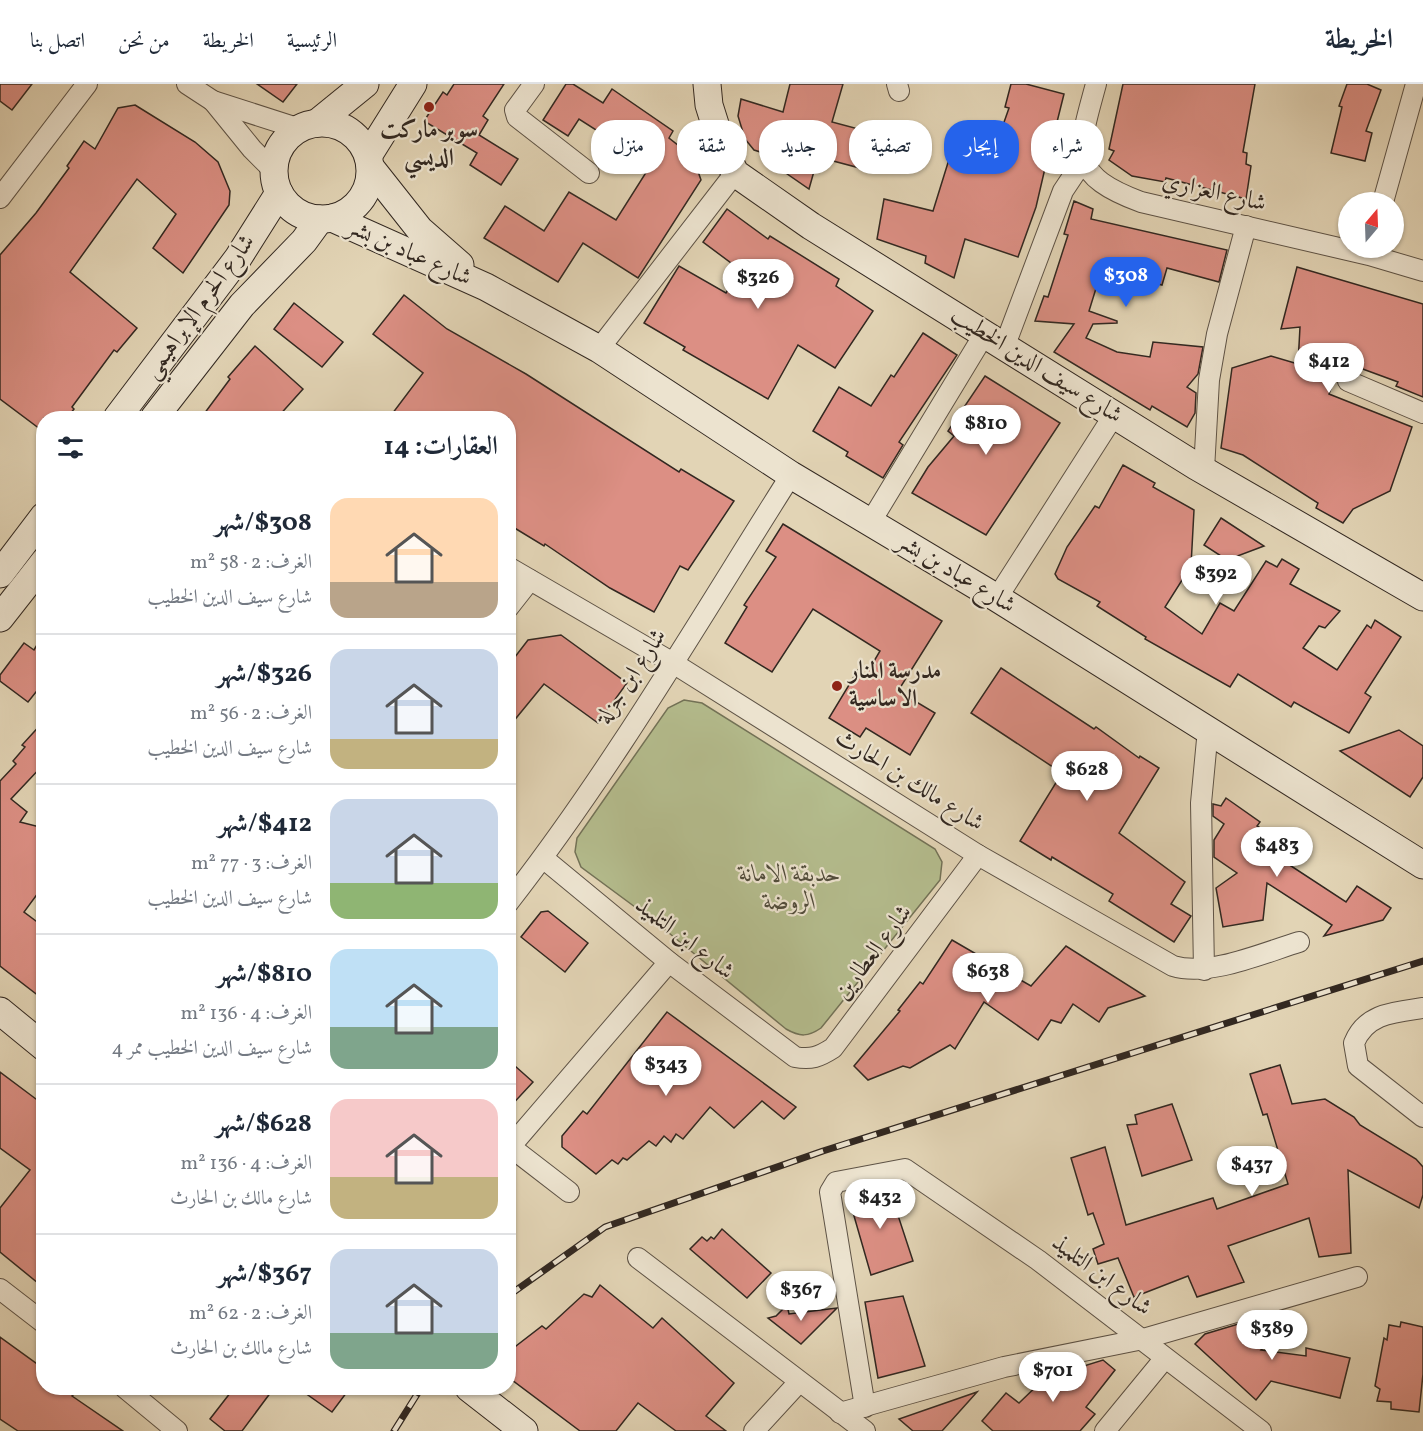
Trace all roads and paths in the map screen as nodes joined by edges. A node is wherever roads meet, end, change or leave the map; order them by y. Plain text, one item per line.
1 (87, 84) edge
2 (187, 84) edge
3 (365, 84) edge
4 (413, 84) edge
5 (534, 84) edge
6 (708, 84) edge
7 (1096, 84) edge
8 (1416, 84) edge
9 (213, 101) junction
10 (714, 120) edge
11 (1087, 120) edge
12 (307, 125) junction
13 (369, 162) junction
14 (589, 173) dead end
15 (734, 174) edge
16 (736, 174) edge
17 (1074, 174) edge
18 (1091, 174) edge
19 (277, 182) junction
20 (1386, 192) edge
21 (0, 198) edge
22 (326, 218) junction
23 (1246, 226) junction
24 (1338, 245) edge
25 (1389, 258) edge
26 (1423, 271) edge
27 (486, 287) junction
28 (995, 339) junction
29 (599, 349) junction
30 (1348, 381) dead end
31 (122, 411) edge
32 (159, 411) edge
33 (1423, 413) edge
34 (1114, 415) junction
35 (1204, 470) junction
36 (791, 475) junction
37 (870, 523) junction
38 (36, 527) edge
39 (36, 572) edge
40 (516, 572) edge
41 (0, 574) edge
42 (530, 580) junction
43 (1423, 597) edge
44 (516, 598) edge
45 (997, 598) junction
46 (0, 618) edge
47 (673, 663) junction
48 (1208, 729) junction
49 (978, 855) junction
50 (543, 858) junction
51 (1423, 865) edge
52 (516, 893) edge
53 (1299, 942) dead end
54 (669, 962) junction
55 (1204, 970) junction
56 (1423, 1008) edge
57 (0, 1011) edge
58 (36, 1040) edge
59 (795, 1057) joint
60 (1423, 1117) edge
61 (516, 1138) edge
62 (516, 1151) edge
63 (569, 1192) dead end
64 (638, 1258) dead end
65 (1357, 1277) dead end
66 (0, 1289) edge
67 (36, 1317) edge
68 (1143, 1339) junction
69 (1165, 1358) junction
70 (799, 1382) junction
71 (133, 1395) edge
72 (478, 1395) edge
73 (865, 1407) junction
74 (840, 1413) junction
75 (177, 1431) edge
76 (524, 1431) edge
77 (754, 1431) edge
78 (865, 1431) edge
79 (1105, 1431) edge
80 (1261, 1431) edge

1 - 21 street
2 - 9 street
3 - 12 street
4 - 13 street
5 - 14 street
6 - 10 street
7 - 11 street
8 - 20 street
9 - 12 street
9 - 19 street
12 - 13 street
12 - 19 street
13 - 22 street
13 - 27 street, شارع عباد بن بشر
15 - 29 street
16 - 28 street, شارع سيف الدين الخطيب
17 - 28 street
18 - 23 street, شارع العزاري
19 - 22 street
19 - 31 street, شارع الحرم الإبراهيمي
22 - 27 street, شارع عباد بن بشر
22 - 32 street, شارع الحرم الإبراهيمي
23 - 24 street, شارع العزاري
23 - 35 street
25 - 26 street, شارع العزاري
27 - 29 street, شارع عباد بن بشر
28 - 34 street, شارع سيف الدين الخطيب
28 - 37 street
29 - 36 street, شارع عباد بن بشر
30 - 33 street
34 - 35 street, شارع سيف الدين الخطيب
34 - 45 street
35 - 43 street, شارع سيف الدين الخطيب
36 - 37 street, شارع عباد بن بشر
36 - 47 street, شارع ابن جزلة
37 - 45 street, شارع عباد بن بشر
38 - 41 street
39 - 46 street
40 - 42 street, شارع مالك بن الحارث
42 - 44 street
42 - 47 street, شارع مالك بن الحارث
45 - 48 street, شارع عباد بن بشر
47 - 49 street, شارع مالك بن الحارث
47 - 50 street, شارع ابن جزلة
48 - 51 street, شارع عباد بن بشر
48 - 55 street
49 - 55 street, شارع مالك بن الحارث
49 - 59 street, شارع العطارين
50 - 52 street, شارع ابن جزلة
50 - 54 street, شارع ابن التلميذ
53 - 55 street, شارع مالك بن الحارث
54 - 59 street, شارع ابن التلميذ
54 - 61 street
56 - 60 street
57 - 58 street
62 - 63 street
64 - 70 street
65 - 68 street
66 - 67 street
68 - 69 street, شارع ابن التلميذ
68 - 73 street
68 - 73 street, شارع ابن التلميذ
69 - 79 street
69 - 80 street, شارع ابن التلميذ
70 - 74 street
70 - 77 street
71 - 75 street
72 - 76 street
73 - 74 street
74 - 78 street

